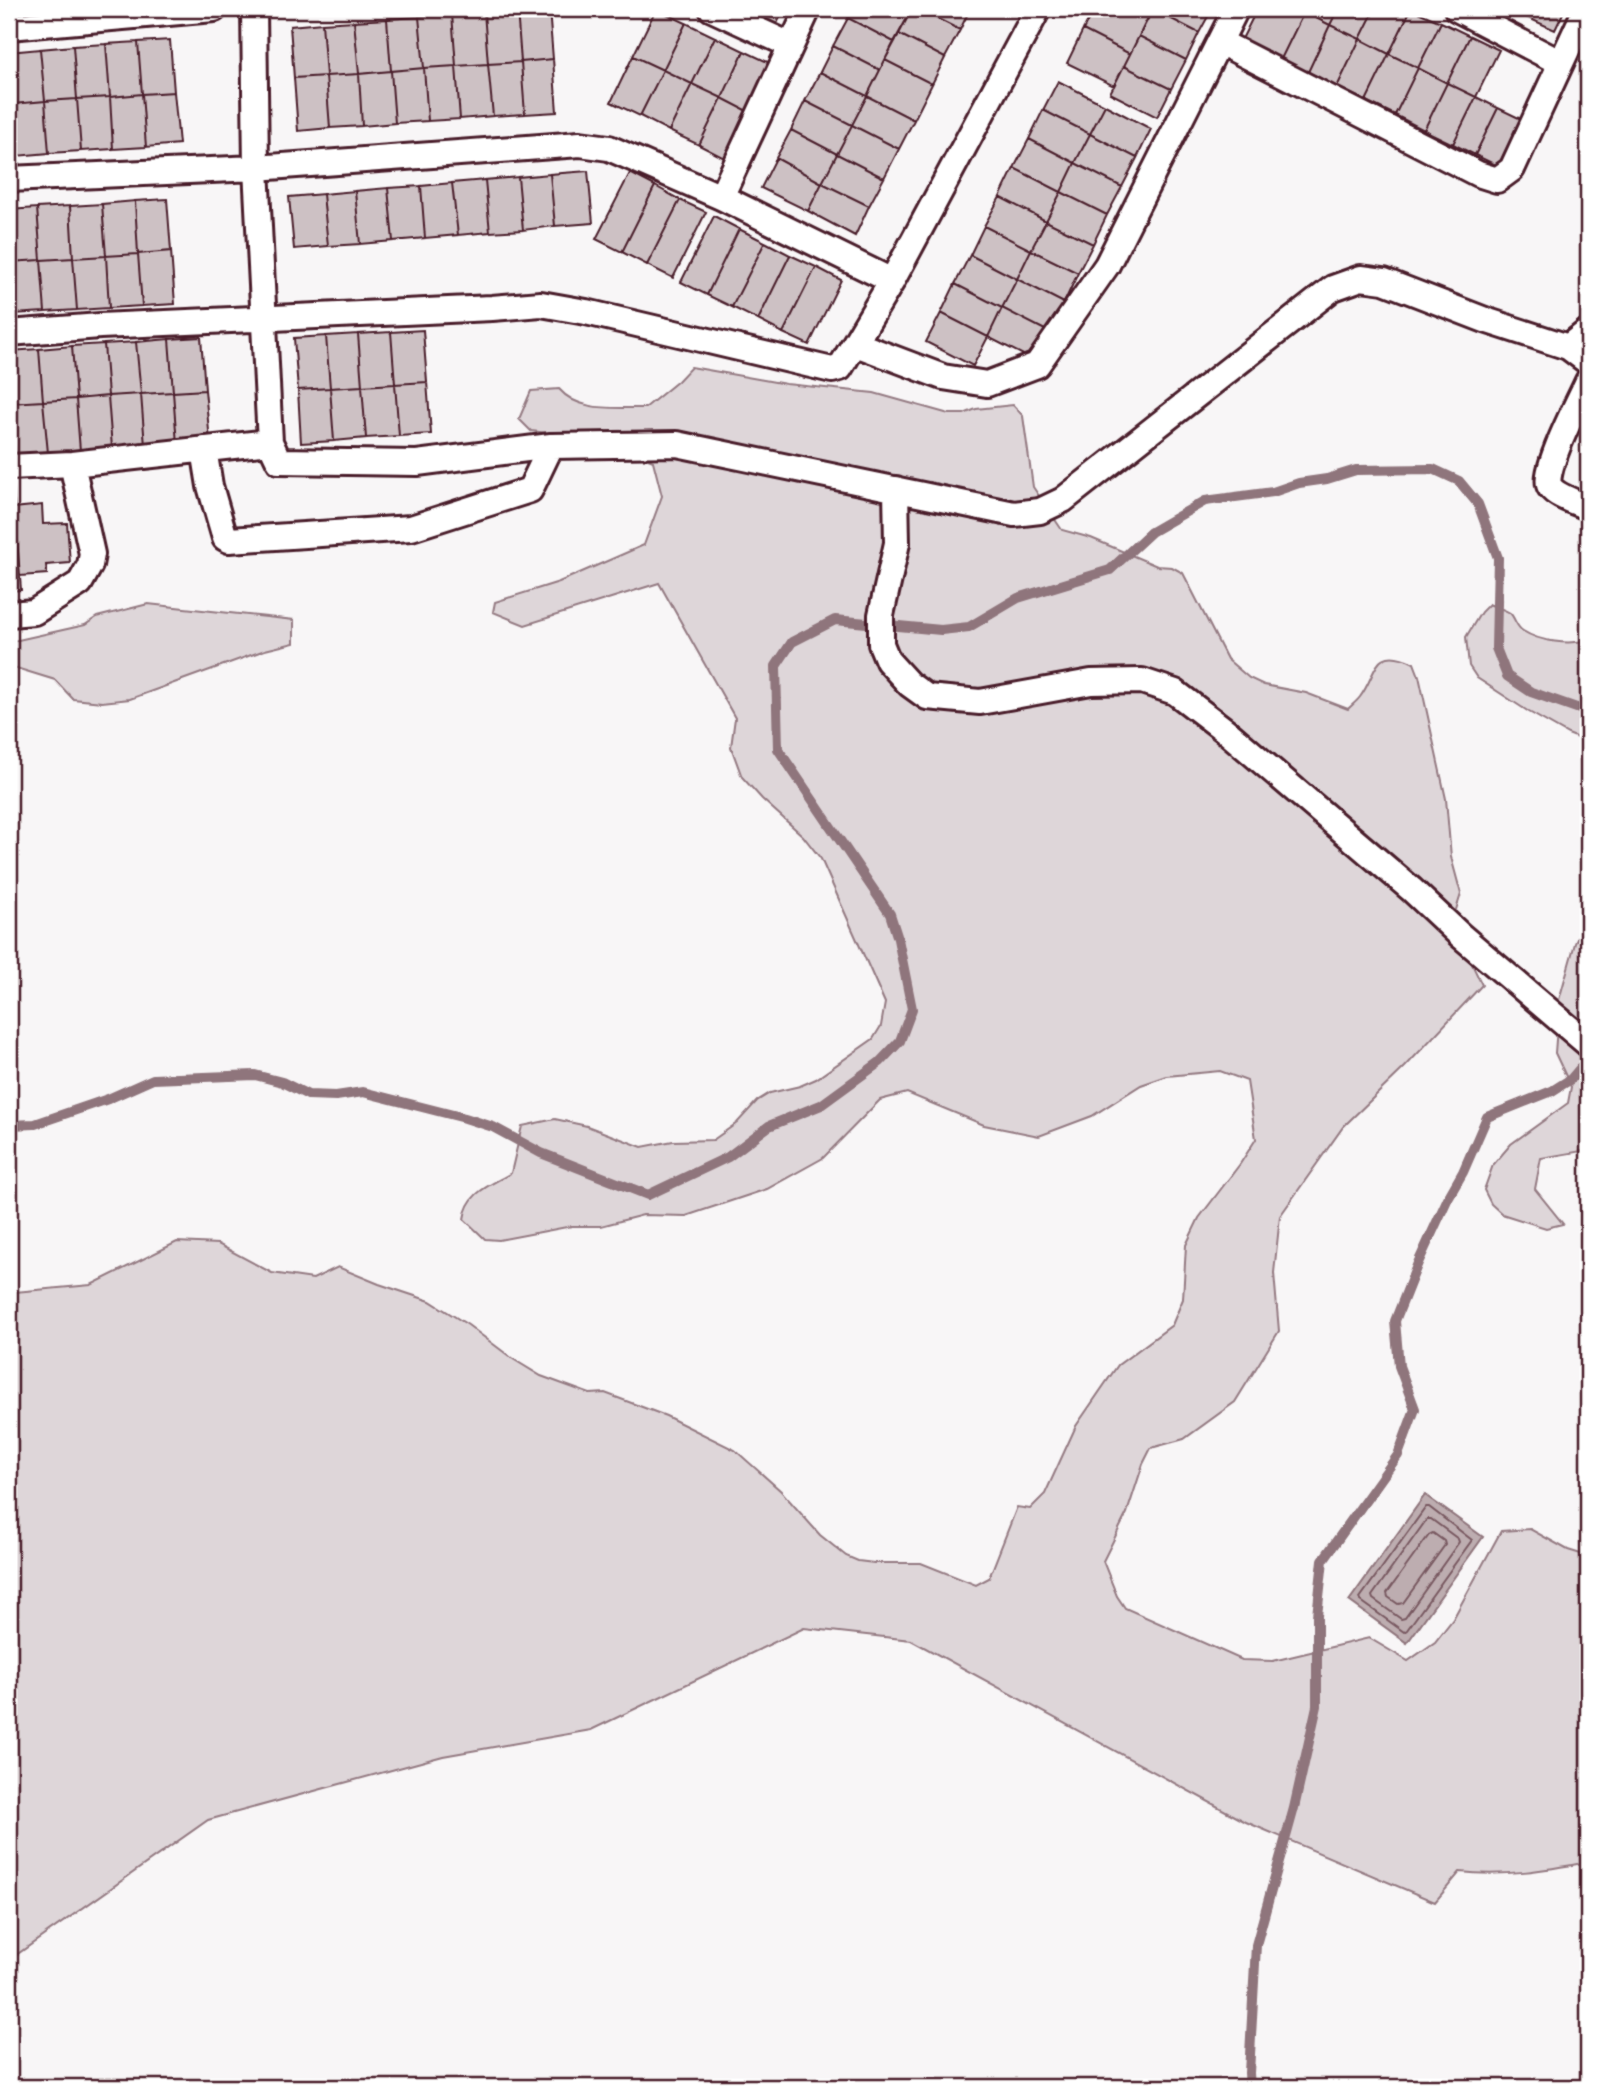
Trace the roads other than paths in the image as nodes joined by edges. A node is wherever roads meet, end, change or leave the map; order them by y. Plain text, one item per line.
1 (214, 9) edge
2 (254, 9) edge
3 (712, 9) edge
4 (808, 9) edge
5 (1038, 9) edge
6 (1236, 9) edge
7 (1457, 9) edge
8 (1586, 9) edge
9 (9, 27) edge
10 (1220, 42) junction
11 (790, 46) junction
12 (1561, 63) junction
13 (256, 168) junction
14 (9, 179) edge
15 (721, 197) junction
16 (892, 281) junction
17 (263, 318) junction
18 (1588, 331) edge
19 (9, 333) edge
20 (856, 344) junction
21 (1568, 347) junction
22 (1588, 362) edge
23 (1588, 381) edge
24 (270, 442) junction
25 (551, 446) junction
26 (204, 449) junction
27 (72, 464) junction
28 (9, 467) edge
29 (896, 489) junction
30 (1588, 508) edge
31 (9, 614) edge
32 (1585, 1041) edge

1 - 9 street
2 - 13 street
3 - 11 street
4 - 11 street
5 - 16 street
6 - 10 street
7 - 12 street
8 - 12 street
10 - 12 street
10 - 20 street
11 - 15 street
13 - 14 street
13 - 15 street
13 - 17 street
15 - 16 street
16 - 20 street
17 - 19 street
17 - 20 street
17 - 24 street
18 - 21 street
21 - 22 street
21 - 29 street
23 - 30 street
24 - 25 street
24 - 26 street
25 - 26 street
25 - 29 street
26 - 27 street
27 - 28 street
27 - 31 street
29 - 32 street

